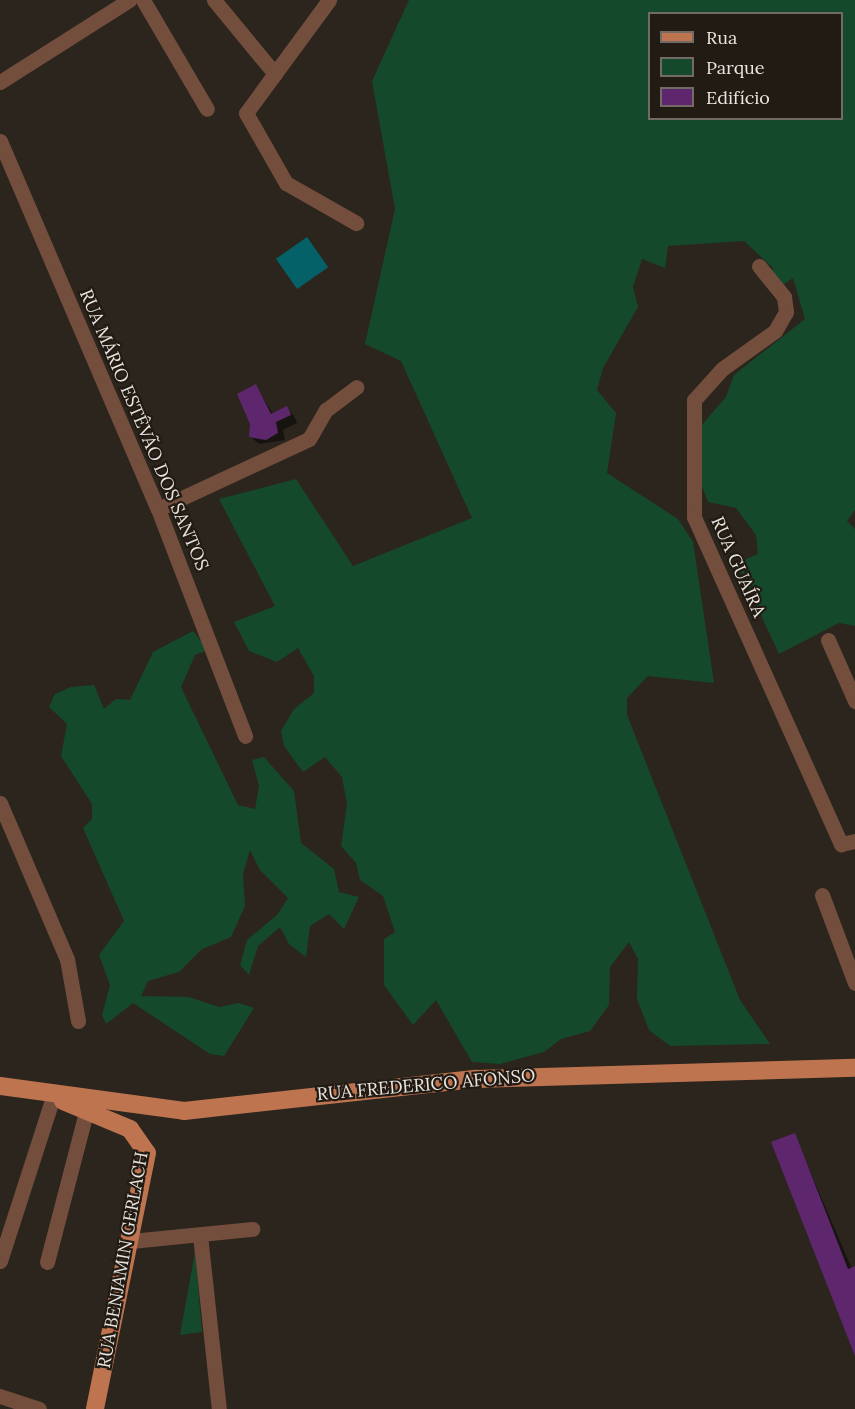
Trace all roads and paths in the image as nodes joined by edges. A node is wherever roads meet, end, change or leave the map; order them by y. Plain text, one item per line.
1 (129, 0) edge
2 (143, 0) edge
3 (214, 0) edge
4 (329, 0) edge
5 (275, 74) junction
6 (0, 82) edge
7 (207, 109) dead end
8 (0, 141) edge
9 (356, 223) dead end
10 (759, 266) dead end
11 (356, 387) dead end
12 (158, 509) junction
13 (828, 640) dead end
14 (855, 700) edge
15 (245, 736) dead end
16 (0, 803) edge
17 (848, 842) edge
18 (822, 895) dead end
19 (855, 983) edge
20 (78, 1021) dead end
21 (855, 1068) edge
22 (0, 1086) edge
23 (54, 1094) junction
24 (86, 1112) junction
25 (252, 1229) dead end
26 (200, 1235) junction
27 (131, 1241) junction
28 (0, 1261) edge
29 (46, 1262) dead end
30 (0, 1396) edge
31 (39, 1409) edge
32 (95, 1409) edge
33 (219, 1409) edge

1 - 6 street
2 - 7 street
3 - 5 street
4 - 5 street
5 - 9 street
8 - 12 street, RUA MÁRIO ESTÊVÃO DOS SANTOS
10 - 17 street, RUA GUAÍRA
11 - 12 street
12 - 15 street, RUA MÁRIO ESTÊVÃO DOS SANTOS
13 - 14 street
16 - 20 street
18 - 19 street
21 - 23 main road, RUA FREDERICO AFONSO
22 - 23 main road, RUA FREDERICO AFONSO
23 - 24 main road, RUA BENJAMIN GERLACH
23 - 28 street
24 - 27 main road, RUA BENJAMIN GERLACH
24 - 29 street
25 - 26 street
26 - 27 street
26 - 33 street
27 - 32 main road, RUA BENJAMIN GERLACH
30 - 31 street

